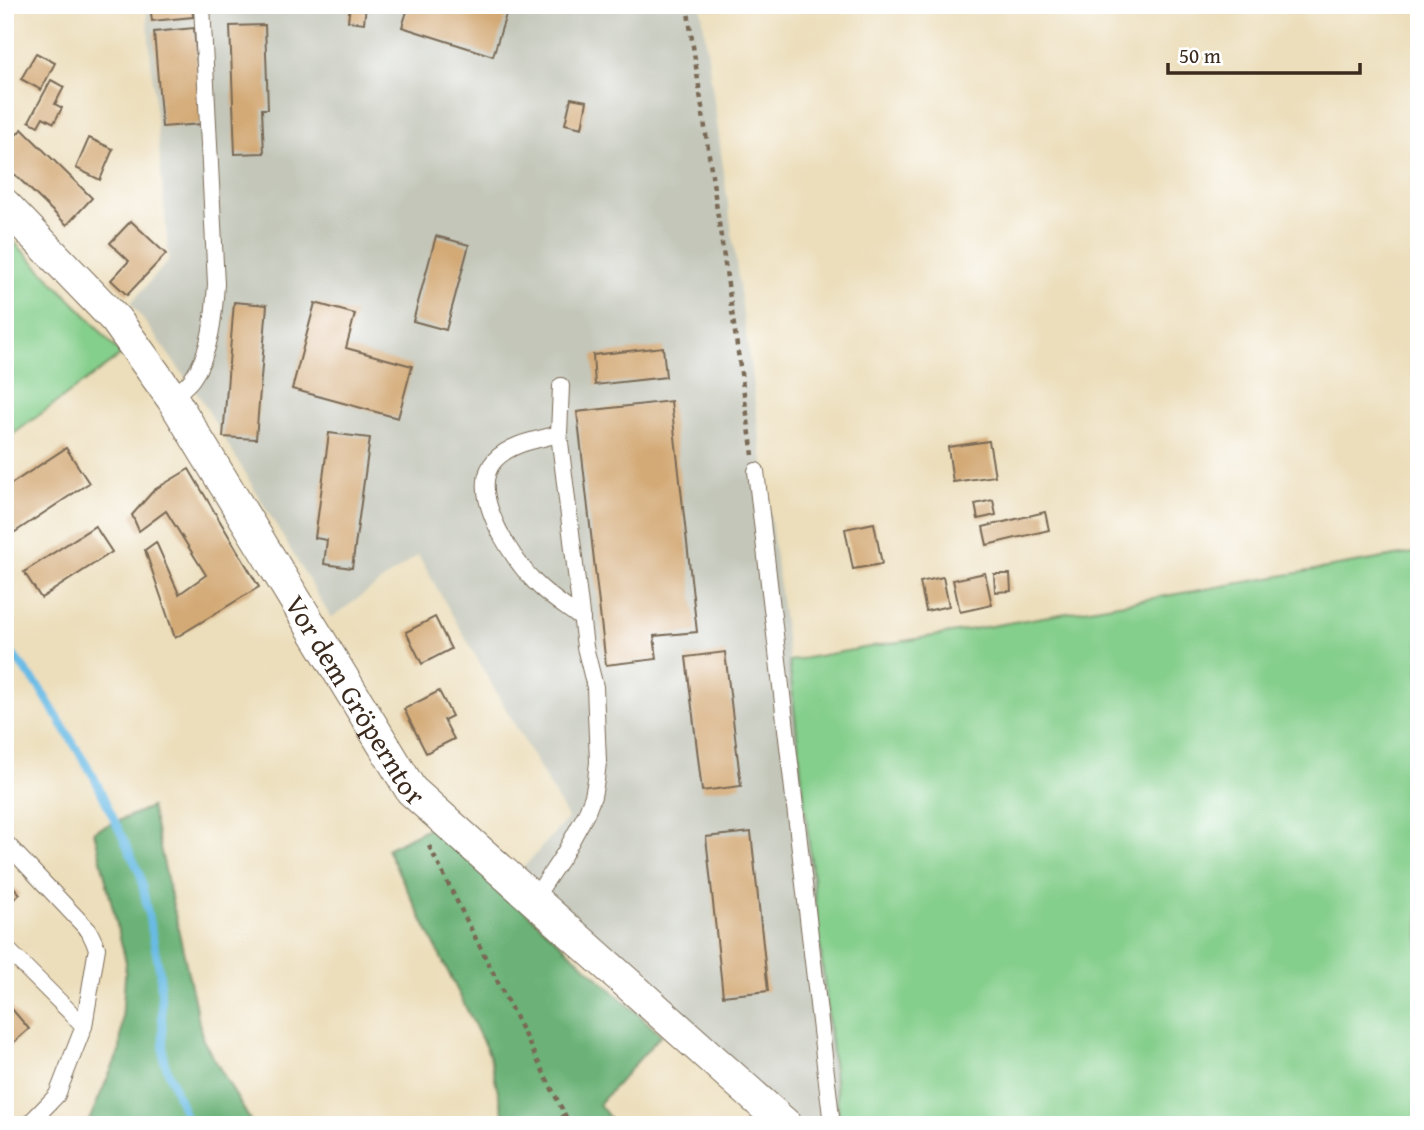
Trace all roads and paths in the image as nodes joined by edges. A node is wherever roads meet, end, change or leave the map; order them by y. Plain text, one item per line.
1 (202, 5) edge
2 (687, 5) edge
3 (5, 205) edge
4 (561, 386) dead end
5 (172, 398) junction
6 (559, 434) junction
7 (756, 471) joint
8 (582, 619) junction
9 (424, 837) dead end
10 (5, 842) edge
11 (534, 898) junction
12 (5, 947) edge
13 (85, 1026) junction
14 (562, 1109) junction
15 (28, 1125) edge
16 (564, 1125) edge
17 (570, 1125) edge
18 (786, 1125) edge
19 (832, 1125) edge

1 - 5 lane
2 - 7 path
3 - 5 street, Vor dem Gröperntor
4 - 6 lane
5 - 11 street, Vor dem Gröperntor
6 - 8 lane
6 - 8 lane
7 - 19 lane
8 - 11 lane
9 - 14 path
10 - 13 lane
11 - 18 street, Vor dem Gröperntor
12 - 13 lane
13 - 15 lane
14 - 16 path
14 - 17 path

